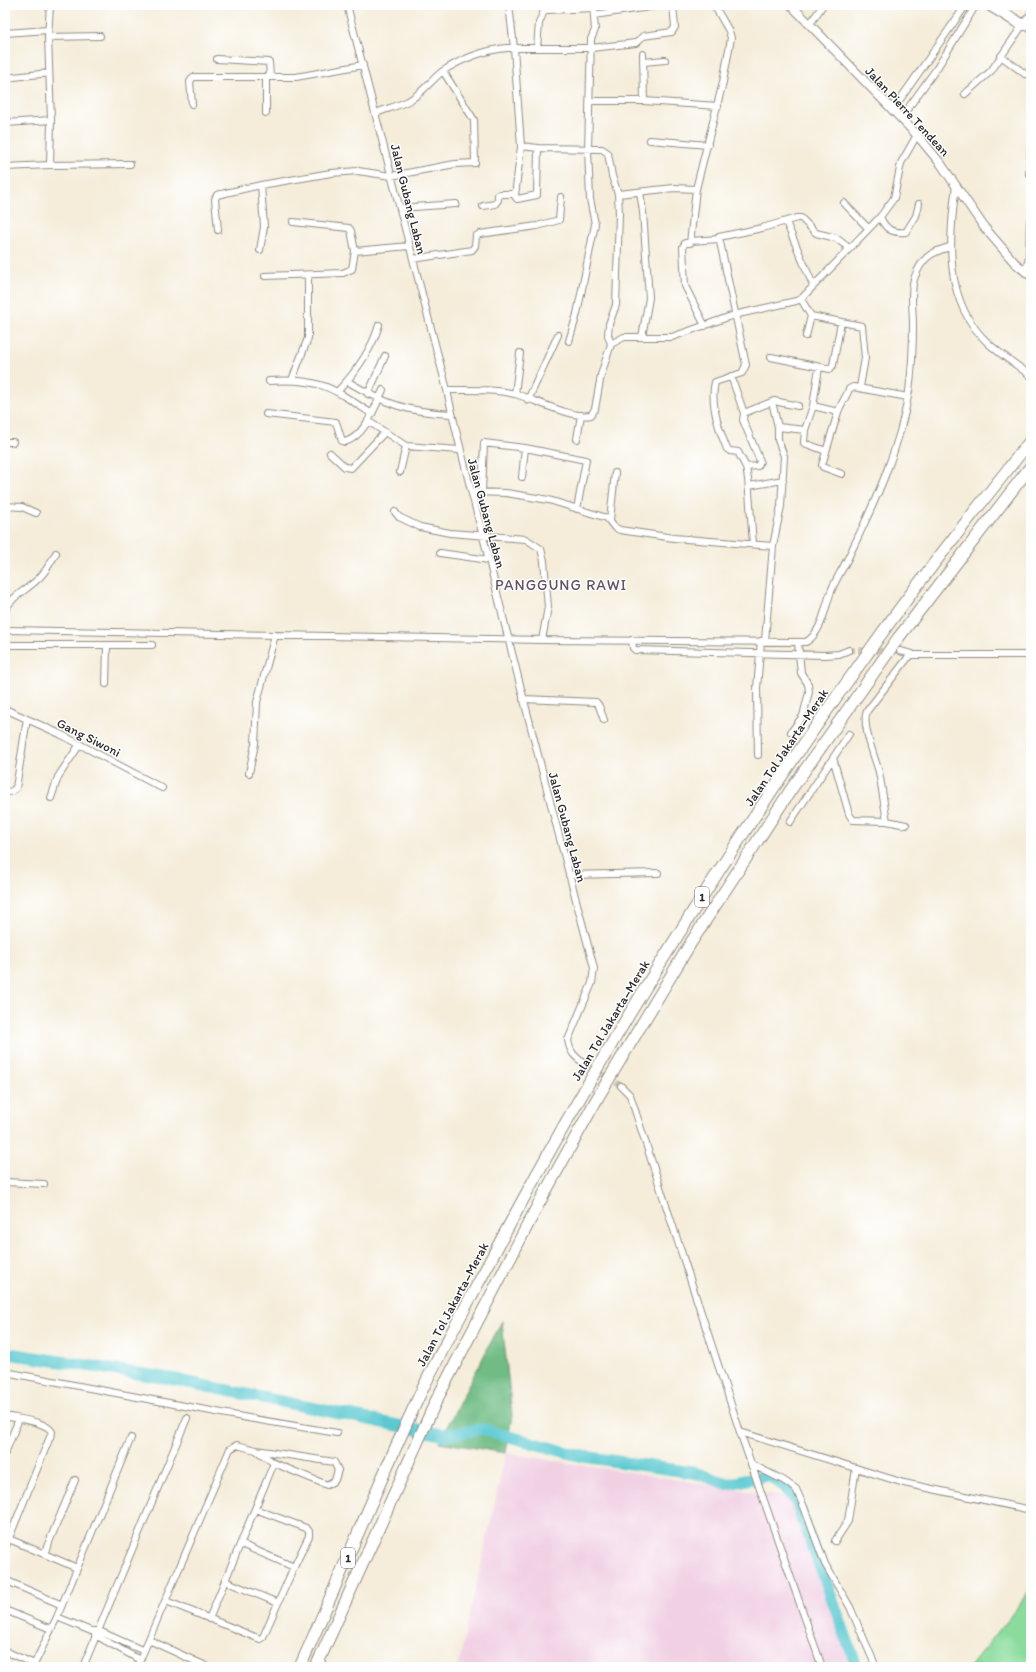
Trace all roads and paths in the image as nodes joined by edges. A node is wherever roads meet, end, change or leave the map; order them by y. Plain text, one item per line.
1 (50, 5) edge
2 (347, 5) edge
3 (509, 5) edge
4 (663, 5) edge
5 (673, 5) edge
6 (714, 5) edge
7 (791, 5) edge
8 (823, 5) edge
9 (966, 5) edge
10 (976, 5) edge
11 (985, 5) edge
12 (995, 5) edge
13 (593, 6) edge
14 (1031, 13) edge
15 (594, 15) junction
16 (810, 24) junction
17 (1026, 27) edge
18 (48, 30) junction
19 (5, 33) edge
20 (100, 36) dead end
21 (48, 37) junction
22 (514, 48) junction
23 (537, 48) junction
24 (591, 48) junction
25 (643, 54) dead end
26 (1001, 56) junction
27 (218, 59) dead end
28 (665, 60) dead end
29 (644, 62) junction
30 (363, 65) junction
31 (921, 69) junction
32 (444, 71) junction
33 (49, 74) junction
34 (1025, 74) dead end
35 (931, 76) junction
36 (268, 77) junction
37 (5, 78) edge
38 (965, 94) dead end
39 (591, 101) junction
40 (644, 101) junction
41 (192, 104) dead end
42 (718, 106) junction
43 (892, 111) junction
44 (266, 113) dead end
45 (376, 113) junction
46 (901, 118) junction
47 (51, 120) junction
48 (5, 123) edge
49 (917, 135) junction
50 (650, 140) dead end
51 (1031, 143) edge
52 (708, 145) junction
53 (521, 146) junction
54 (538, 148) junction
55 (588, 150) junction
56 (130, 164) dead end
57 (50, 165) junction
58 (5, 167) edge
59 (1029, 174) dead end
60 (391, 176) junction
61 (261, 185) junction
62 (956, 185) junction
63 (696, 189) junction
64 (640, 192) junction
65 (515, 194) junction
66 (618, 194) junction
67 (561, 196) dead end
68 (844, 202) dead end
69 (456, 204) dead end
70 (920, 204) dead end
71 (483, 206) dead end
72 (400, 208) junction
73 (880, 217) junction
74 (1030, 221) dead end
75 (293, 222) dead end
76 (786, 222) junction
77 (868, 228) junction
78 (218, 230) dead end
79 (719, 239) junction
80 (690, 241) junction
81 (409, 246) junction
82 (950, 247) junction
83 (849, 248) junction
84 (260, 250) dead end
85 (355, 251) junction
86 (413, 259) junction
87 (308, 274) junction
88 (1028, 274) edge
89 (265, 276) dead end
90 (813, 285) junction
91 (801, 299) junction
92 (734, 315) junction
93 (811, 316) junction
94 (841, 322) junction
95 (379, 325) dead end
96 (705, 326) junction
97 (558, 335) dead end
98 (806, 336) dead end
99 (642, 337) junction
100 (569, 341) dead end
101 (611, 344) junction
102 (520, 353) dead end
103 (385, 356) dead end
104 (771, 357) dead end
105 (819, 367) junction
106 (731, 376) junction
107 (1031, 376) edge
108 (292, 380) junction
109 (269, 381) dead end
110 (347, 381) junction
111 (860, 387) junction
112 (382, 390) dead end
113 (447, 390) junction
114 (337, 392) junction
115 (368, 394) junction
116 (515, 394) junction
117 (908, 397) junction
118 (378, 400) junction
119 (528, 400) junction
120 (772, 402) junction
121 (798, 406) dead end
122 (813, 406) junction
123 (838, 412) junction
124 (744, 413) junction
125 (266, 414) dead end
126 (372, 414) junction
127 (452, 414) junction
128 (581, 415) junction
129 (368, 421) junction
130 (778, 427) junction
131 (805, 430) junction
132 (384, 433) junction
133 (577, 439) dead end
134 (1031, 440) edge
135 (5, 442) edge
136 (14, 442) dead end
137 (406, 446) junction
138 (525, 448) junction
139 (459, 450) junction
140 (826, 451) junction
141 (330, 452) dead end
142 (1031, 466) edge
143 (746, 467) junction
144 (400, 472) dead end
145 (615, 473) dead end
146 (842, 474) dead end
147 (522, 476) dead end
148 (783, 480) junction
149 (749, 486) junction
150 (472, 492) junction
151 (482, 492) junction
152 (5, 506) edge
153 (577, 509) junction
154 (395, 512) dead end
155 (36, 513) dead end
156 (609, 519) junction
157 (482, 536) junction
158 (753, 544) junction
159 (773, 546) junction
160 (440, 552) dead end
161 (56, 553) dead end
162 (488, 560) junction
163 (5, 611) edge
164 (5, 630) edge
165 (68, 634) junction
166 (275, 635) junction
167 (507, 639) junction
168 (542, 640) junction
169 (632, 640) junction
170 (5, 645) edge
171 (67, 645) junction
172 (107, 645) junction
173 (152, 645) dead end
174 (761, 647) junction
175 (798, 650) junction
176 (848, 650) tunnel mouth
177 (900, 651) dead end
178 (912, 654) junction
179 (1031, 655) edge
180 (106, 684) dead end
181 (523, 699) junction
182 (5, 710) edge
183 (27, 719) junction
184 (604, 720) dead end
185 (791, 732) dead end
186 (849, 734) dead end
187 (80, 744) junction
188 (758, 755) dead end
189 (833, 758) junction
190 (249, 773) dead end
191 (162, 788) dead end
192 (5, 793) edge
193 (51, 798) dead end
194 (887, 821) junction
195 (790, 822) dead end
196 (906, 825) dead end
197 (658, 873) dead end
198 (569, 875) junction
199 (586, 1064) tunnel mouth
200 (621, 1086) tunnel mouth
201 (5, 1182) edge
202 (44, 1184) dead end
203 (5, 1372) edge
204 (5, 1416) edge
205 (188, 1418) dead end
206 (19, 1419) junction
207 (740, 1432) junction
208 (337, 1433) dead end
209 (131, 1438) dead end
210 (256, 1450) junction
211 (5, 1453) edge
212 (274, 1463) junction
213 (752, 1466) junction
214 (856, 1468) junction
215 (75, 1480) dead end
216 (255, 1509) junction
217 (1031, 1510) edge
218 (9, 1539) junction
219 (835, 1541) dead end
220 (241, 1544) junction
221 (5, 1548) edge
222 (44, 1554) junction
223 (294, 1567) junction
224 (77, 1568) junction
225 (5, 1580) edge
226 (225, 1581) junction
227 (166, 1600) junction
228 (278, 1603) junction
229 (62, 1605) junction
230 (5, 1610) edge
231 (57, 1617) junction
232 (209, 1619) junction
233 (51, 1630) junction
234 (99, 1630) junction
235 (91, 1631) junction
236 (96, 1637) junction
237 (149, 1640) junction
238 (5, 1650) edge
239 (144, 1651) junction
240 (140, 1660) junction
241 (34, 1665) edge
242 (83, 1667) edge
243 (137, 1667) edge
244 (208, 1667) edge
245 (300, 1667) edge
246 (316, 1667) edge
247 (822, 1667) edge
248 (876, 1667) edge

1 - 18 street
2 - 30 street, Jalan Gubang Laban
3 - 22 street
4 - 15 street
5 - 24 street
6 - 42 street
7 - 16 street, Jalan Pierre Tendean
8 - 16 street
9 - 31 street
10 - 35 street
11 - 17 street
12 - 17 street
13 - 15 street
13 - 23 street
14 - 17 street
15 - 24 street
16 - 43 street, Jalan Pierre Tendean
17 - 26 street
18 - 19 street
18 - 21 street
20 - 21 street
21 - 33 street
22 - 23 street
22 - 32 street
22 - 53 street
23 - 24 street
24 - 39 street
25 - 29 street
26 - 34 street
26 - 38 street
27 - 36 street
28 - 29 street
29 - 40 street
30 - 36 street
30 - 45 street, Jalan Gubang Laban
31 - 35 street
31 - 43 street
32 - 45 street
32 - 60 street
33 - 37 street
33 - 47 street
35 - 46 street
36 - 41 street
36 - 44 street
39 - 40 street
39 - 55 street
40 - 42 street
42 - 52 street
43 - 46 street, Jalan Pierre Tendean
45 - 60 street, Jalan Gubang Laban
46 - 49 street, Jalan Pierre Tendean
47 - 48 street
47 - 57 street
49 - 62 street, Jalan Pierre Tendean
49 - 73 street
50 - 52 street
51 - 59 street
52 - 63 street
53 - 54 street
53 - 65 street
54 - 55 street
54 - 65 street
55 - 66 street
55 - 100 street
56 - 57 street
57 - 58 street
60 - 61 street
60 - 72 street, Jalan Gubang Laban
61 - 78 street
61 - 84 street
62 - 82 street
62 - 88 street, Jalan Pierre Tendean
63 - 64 street
63 - 80 street
64 - 66 street
64 - 99 street
65 - 71 street
66 - 101 street
67 - 86 street
68 - 77 street
69 - 72 street
70 - 73 street
72 - 81 street, Jalan Gubang Laban
73 - 77 street
74 - 88 street
75 - 85 street
76 - 79 street
76 - 83 street
76 - 90 street
77 - 83 street
79 - 80 street
79 - 92 street
80 - 96 street
81 - 85 street
81 - 86 street, Jalan Gubang Laban
82 - 107 street
82 - 117 street
83 - 90 street
85 - 87 street
86 - 113 street, Jalan Gubang Laban
87 - 89 street
87 - 108 street
90 - 91 street
91 - 92 street
91 - 93 street
92 - 96 street
92 - 106 street
93 - 94 street
93 - 98 street
94 - 105 street
94 - 111 street
95 - 110 street
96 - 99 street
97 - 119 street
99 - 101 street
101 - 128 street
102 - 116 street
103 - 115 street
104 - 105 street
105 - 122 street
106 - 124 street
106 - 143 street
108 - 109 street
108 - 114 street
110 - 114 street
110 - 115 street
111 - 117 street
111 - 123 street
112 - 118 street
113 - 116 street
113 - 127 street, Jalan Gubang Laban
114 - 126 street
115 - 118 street
116 - 119 street
117 - 175 street
118 - 126 street
118 - 127 street
119 - 128 street
120 - 121 street
120 - 124 street
120 - 130 street
122 - 123 street
122 - 131 street
123 - 140 street
124 - 143 street
125 - 129 street
126 - 129 street
127 - 139 street, Jalan Gubang Laban
128 - 133 street
129 - 132 street
130 - 131 street
130 - 148 street
131 - 140 street
132 - 137 street
132 - 141 street
134 - 245 highway, Jalan Tol Jakarta–Merak / 1
135 - 136 street
137 - 139 street
137 - 144 street
138 - 147 street
138 - 151 street
138 - 153 street
139 - 150 street, Jalan Gubang Laban
140 - 146 street
142 - 246 highway, 1
143 - 149 street
145 - 156 street
148 - 149 street
148 - 159 street
149 - 158 street
150 - 151 street
150 - 157 street, Jalan Gubang Laban
151 - 153 street
152 - 155 street
153 - 156 street
154 - 157 street
156 - 158 street
157 - 162 street, Jalan Gubang Laban
157 - 168 street
158 - 159 street
159 - 174 street
160 - 162 street
161 - 163 street
162 - 167 street, Jalan Gubang Laban
164 - 165 street
165 - 166 street
165 - 171 street
166 - 167 street
166 - 190 street
167 - 168 street
167 - 181 street, Jalan Gubang Laban
168 - 169 street
169 - 174 street
169 - 174 street
170 - 171 street
171 - 172 street
172 - 173 street
172 - 180 street
174 - 175 street
174 - 175 street
174 - 188 street
175 - 176 street
175 - 185 street
177 - 178 street
178 - 179 street
178 - 194 street
181 - 184 street
181 - 198 street, Jalan Gubang Laban
182 - 183 street, Gang Siwoni
183 - 187 street, Gang Siwoni
183 - 192 street
186 - 189 street
187 - 191 street, Gang Siwoni
187 - 193 street
189 - 194 street
189 - 195 street
194 - 196 street
197 - 198 street
198 - 199 street, Jalan Gubang Laban
200 - 207 street
201 - 202 street
203 - 208 street
204 - 206 street
205 - 234 street
206 - 211 street
206 - 218 street
207 - 213 street
207 - 214 street
209 - 224 street
210 - 212 street
210 - 212 street
210 - 227 street
212 - 216 street
213 - 247 street
213 - 248 street
214 - 217 street
214 - 219 street
215 - 222 street
216 - 220 street
216 - 223 street
218 - 221 street
218 - 222 street
220 - 223 street
220 - 226 street
222 - 224 street
223 - 228 street
224 - 229 street
225 - 229 street
226 - 228 street
226 - 232 street
227 - 232 street
227 - 237 street
228 - 232 street
229 - 231 street
230 - 233 street
231 - 233 street
231 - 235 street
233 - 241 street
234 - 235 street
234 - 236 street
234 - 239 street
235 - 236 street
236 - 240 street
236 - 242 street
237 - 239 street
237 - 244 street
238 - 241 street
239 - 240 street
240 - 243 street

